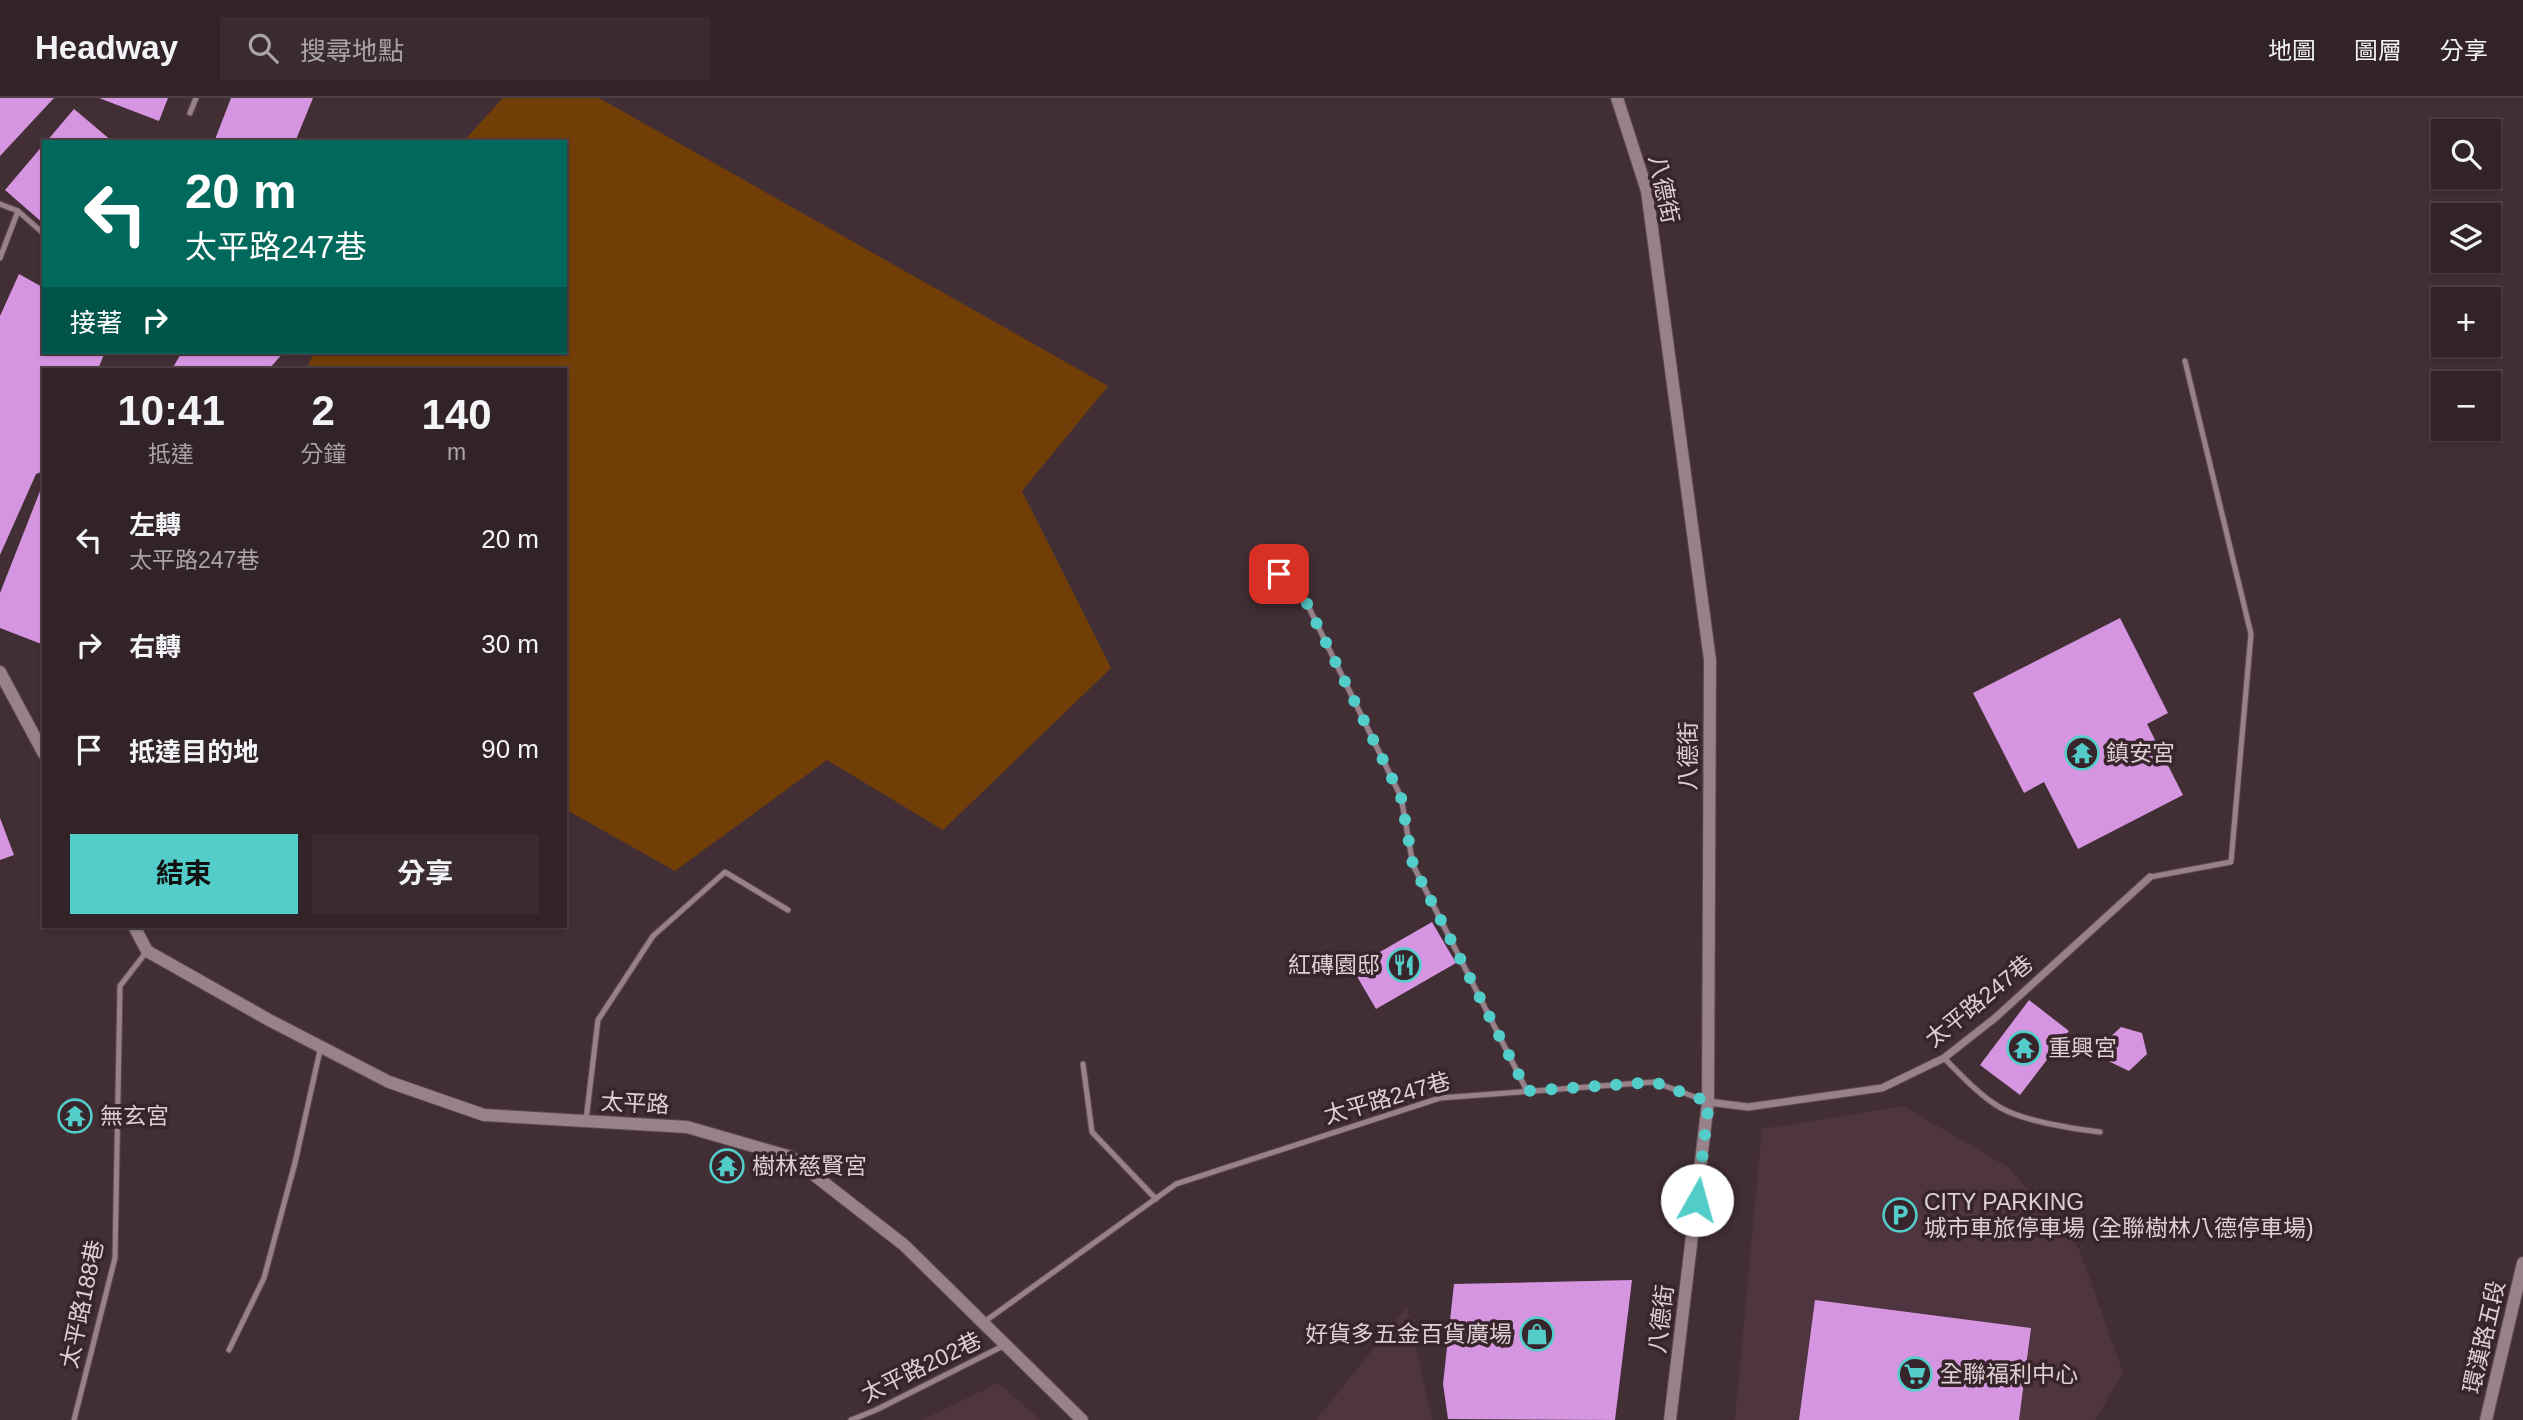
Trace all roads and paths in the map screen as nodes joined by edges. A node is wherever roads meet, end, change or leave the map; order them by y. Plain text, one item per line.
1 (196, 98) edge
2 (1617, 98) edge
3 (190, 114) dead end
4 (0, 204) edge
5 (18, 211) junction
6 (42, 232) edge
7 (0, 258) edge
8 (2185, 360) dead end
9 (1260, 566) dead end
10 (0, 673) edge
11 (42, 750) edge
12 (2150, 877) joint
13 (788, 910) dead end
14 (135, 928) edge
15 (147, 951) junction
16 (321, 1046) junction
17 (1944, 1058) junction
18 (1083, 1064) dead end
19 (1527, 1091) junction
20 (1709, 1102) junction
21 (586, 1121) junction
22 (2100, 1132) dead end
23 (1156, 1199) junction
24 (2523, 1263) edge
25 (984, 1322) junction
26 (1007, 1345) junction
27 (229, 1350) dead end
28 (74, 1420) edge
29 (851, 1420) edge
30 (1082, 1420) edge
31 (1670, 1420) edge
32 (2486, 1420) edge

1 - 3 lane
2 - 20 street, 八德街
4 - 5 lane
5 - 6 lane
5 - 7 lane
8 - 12 lane
9 - 19 lane
10 - 11 street
12 - 17 street, 太平路247巷
13 - 21 lane
14 - 15 street
15 - 16 street, 太平路
15 - 28 lane, 太平路188巷
16 - 21 street, 太平路
16 - 27 lane
17 - 20 street, 太平路247巷
17 - 22 lane
18 - 23 lane
19 - 20 lane, 太平路247巷
19 - 23 lane, 太平路247巷
20 - 31 street, 八德街
21 - 25 street, 太平路
23 - 25 lane, 太平路247巷
24 - 32 street, 環漢路五段
25 - 26 street, 太平路
26 - 29 lane, 太平路202巷
26 - 30 street, 太平路

